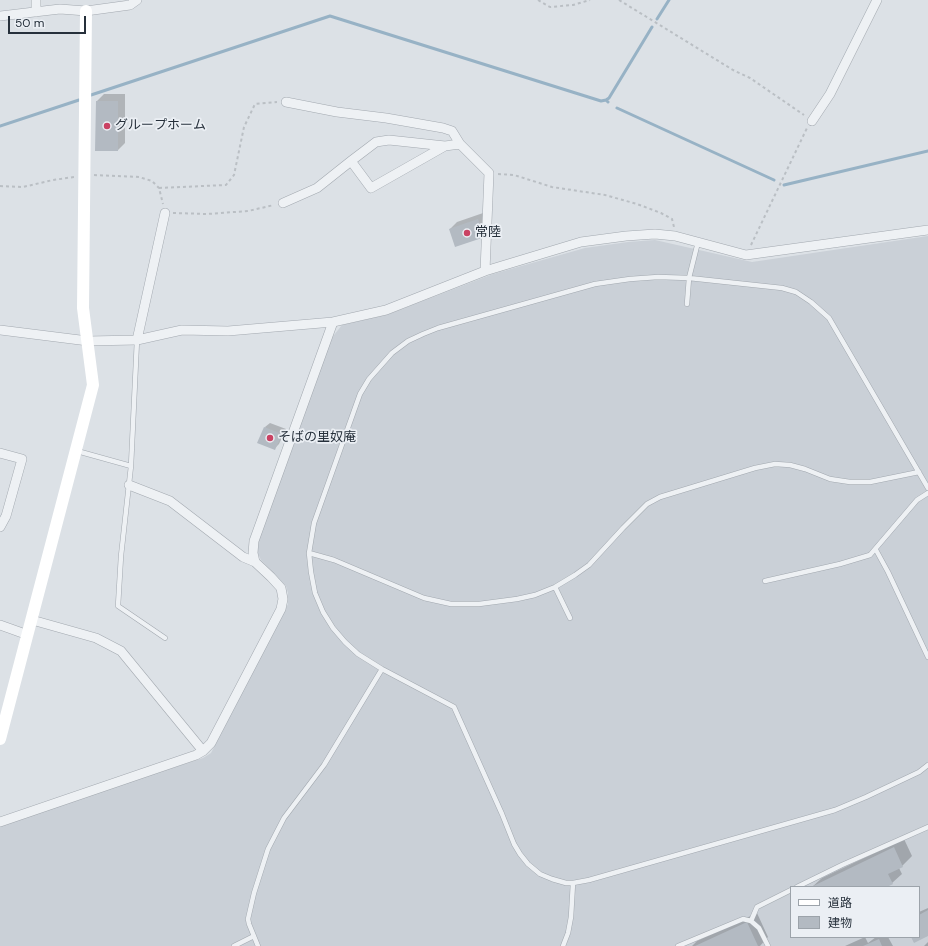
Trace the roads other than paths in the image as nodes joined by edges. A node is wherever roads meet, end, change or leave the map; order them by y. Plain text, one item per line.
1 (36, 0) edge
2 (137, 0) edge
3 (877, 0) edge
4 (86, 11) junction
5 (36, 12) junction
6 (0, 16) edge
7 (286, 102) road end
8 (812, 121) road end
9 (460, 144) junction
10 (445, 146) junction
11 (351, 161) junction
12 (283, 203) road end
13 (165, 213) road end
14 (928, 230) edge
15 (698, 242) junction
16 (485, 271) junction
17 (689, 278) junction
18 (687, 304) dead end
19 (333, 322) junction
20 (0, 330) edge
21 (137, 340) junction
22 (88, 341) junction
23 (76, 451) junction
24 (0, 453) edge
25 (131, 466) junction
26 (918, 472) junction
27 (129, 485) junction
28 (928, 488) edge
29 (928, 492) edge
30 (0, 527) edge
31 (876, 550) junction
32 (309, 553) junction
33 (255, 562) junction
34 (765, 581) dead end
35 (555, 587) junction
36 (570, 618) dead end
37 (32, 620) junction
38 (0, 625) edge
39 (28, 636) junction
40 (166, 638) dead end
41 (928, 657) edge
42 (382, 669) junction
43 (0, 739) edge
44 (203, 751) junction
45 (928, 765) edge
46 (0, 822) edge
47 (928, 827) edge
48 (573, 883) junction
49 (799, 886) edge
50 (790, 890) edge
51 (751, 921) junction
52 (254, 936) junction
53 (234, 946) edge
54 (258, 946) edge
55 (563, 946) edge
56 (678, 946) edge
57 (768, 946) edge

1 - 5 street
2 - 4 street
3 - 8 street
4 - 5 street
4 - 22 street
5 - 6 street
7 - 9 street
9 - 10 street
9 - 16 street
10 - 11 street
10 - 11 street
11 - 12 street
13 - 21 street
14 - 15 street
15 - 16 street
15 - 17 lane
16 - 19 street
17 - 18 lane
17 - 26 lane
17 - 32 lane
19 - 21 street
19 - 33 street
20 - 22 street
21 - 22 street
21 - 25 lane
22 - 23 street
23 - 25 lane
23 - 37 street
24 - 30 street
25 - 27 lane
26 - 28 lane
26 - 35 lane
27 - 33 street
27 - 40 lane
29 - 31 lane
31 - 34 lane
31 - 41 lane
32 - 35 lane
32 - 42 lane
33 - 44 street
35 - 36 lane
37 - 39 street
37 - 44 street
38 - 39 street
39 - 43 street
42 - 48 lane
42 - 52 lane
44 - 46 street
45 - 48 lane
47 - 49 lane
48 - 55 lane
50 - 51 lane
51 - 56 lane
51 - 57 lane
52 - 53 lane
52 - 54 lane

